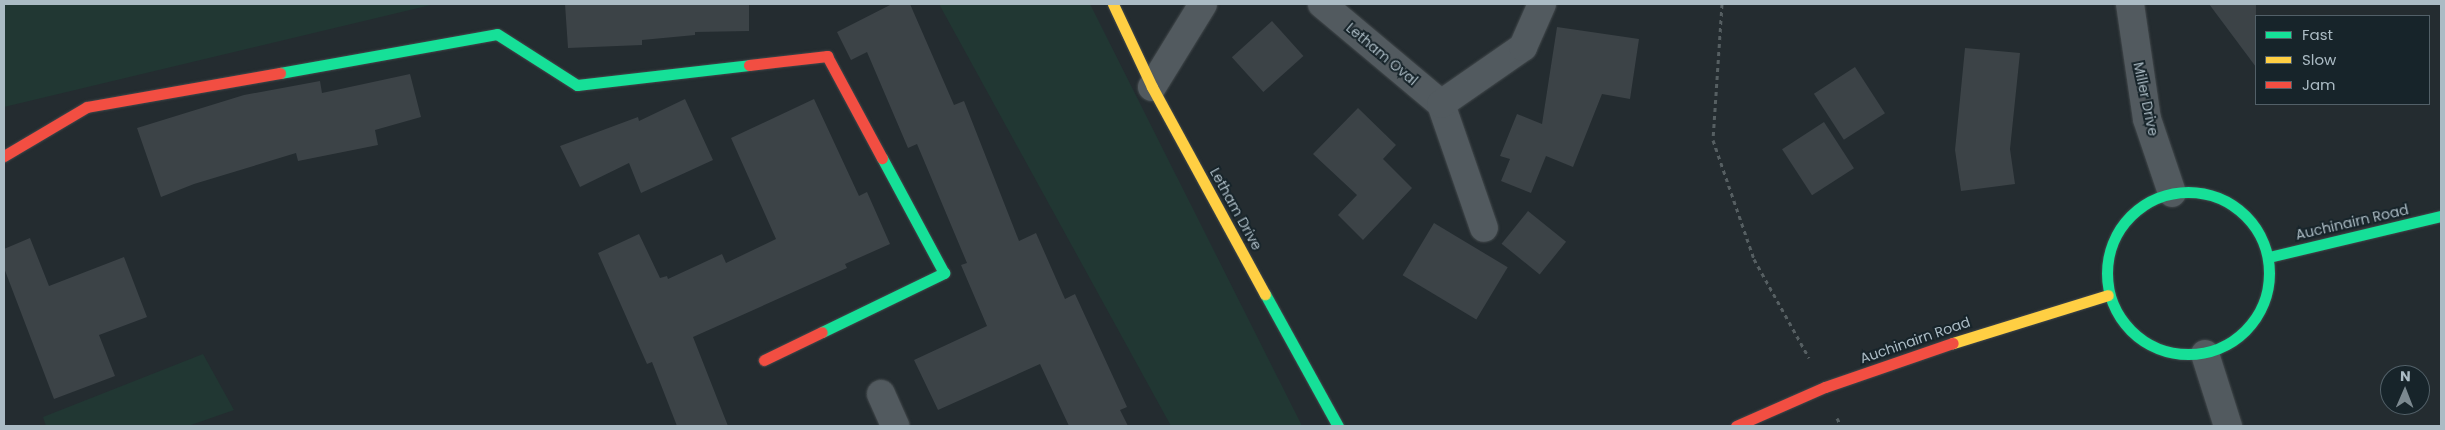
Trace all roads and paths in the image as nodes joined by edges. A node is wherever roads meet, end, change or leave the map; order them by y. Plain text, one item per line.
1 (1113, 4) edge
2 (1203, 4) edge
3 (1322, 4) edge
4 (1542, 4) edge
5 (1722, 4) edge
6 (2130, 4) edge
7 (1152, 87) junction
8 (1441, 104) junction
9 (4, 156) edge
10 (2172, 192) junction
11 (2441, 216) edge
12 (1484, 228) dead end
13 (2269, 257) junction
14 (2108, 295) junction
15 (2205, 354) junction
16 (764, 360) dead end
17 (1825, 387) junction
18 (881, 394) dead end
19 (895, 426) edge
20 (1338, 426) edge
21 (1736, 426) edge
22 (1841, 426) edge
23 (2228, 426) edge

1 - 7 street, Letham Drive
2 - 7 street
3 - 8 street, Letham Oval
4 - 8 street
5 - 17 path
6 - 10 street, Miller Drive
7 - 20 street, Letham Drive
8 - 12 street
9 - 16 street
10 - 13 street
10 - 14 street
11 - 13 street, Auchinairn Road
13 - 15 street
14 - 15 street
14 - 17 street, Auchinairn Road
15 - 23 street
17 - 21 street, Auchinairn Road
17 - 22 path
18 - 19 street

